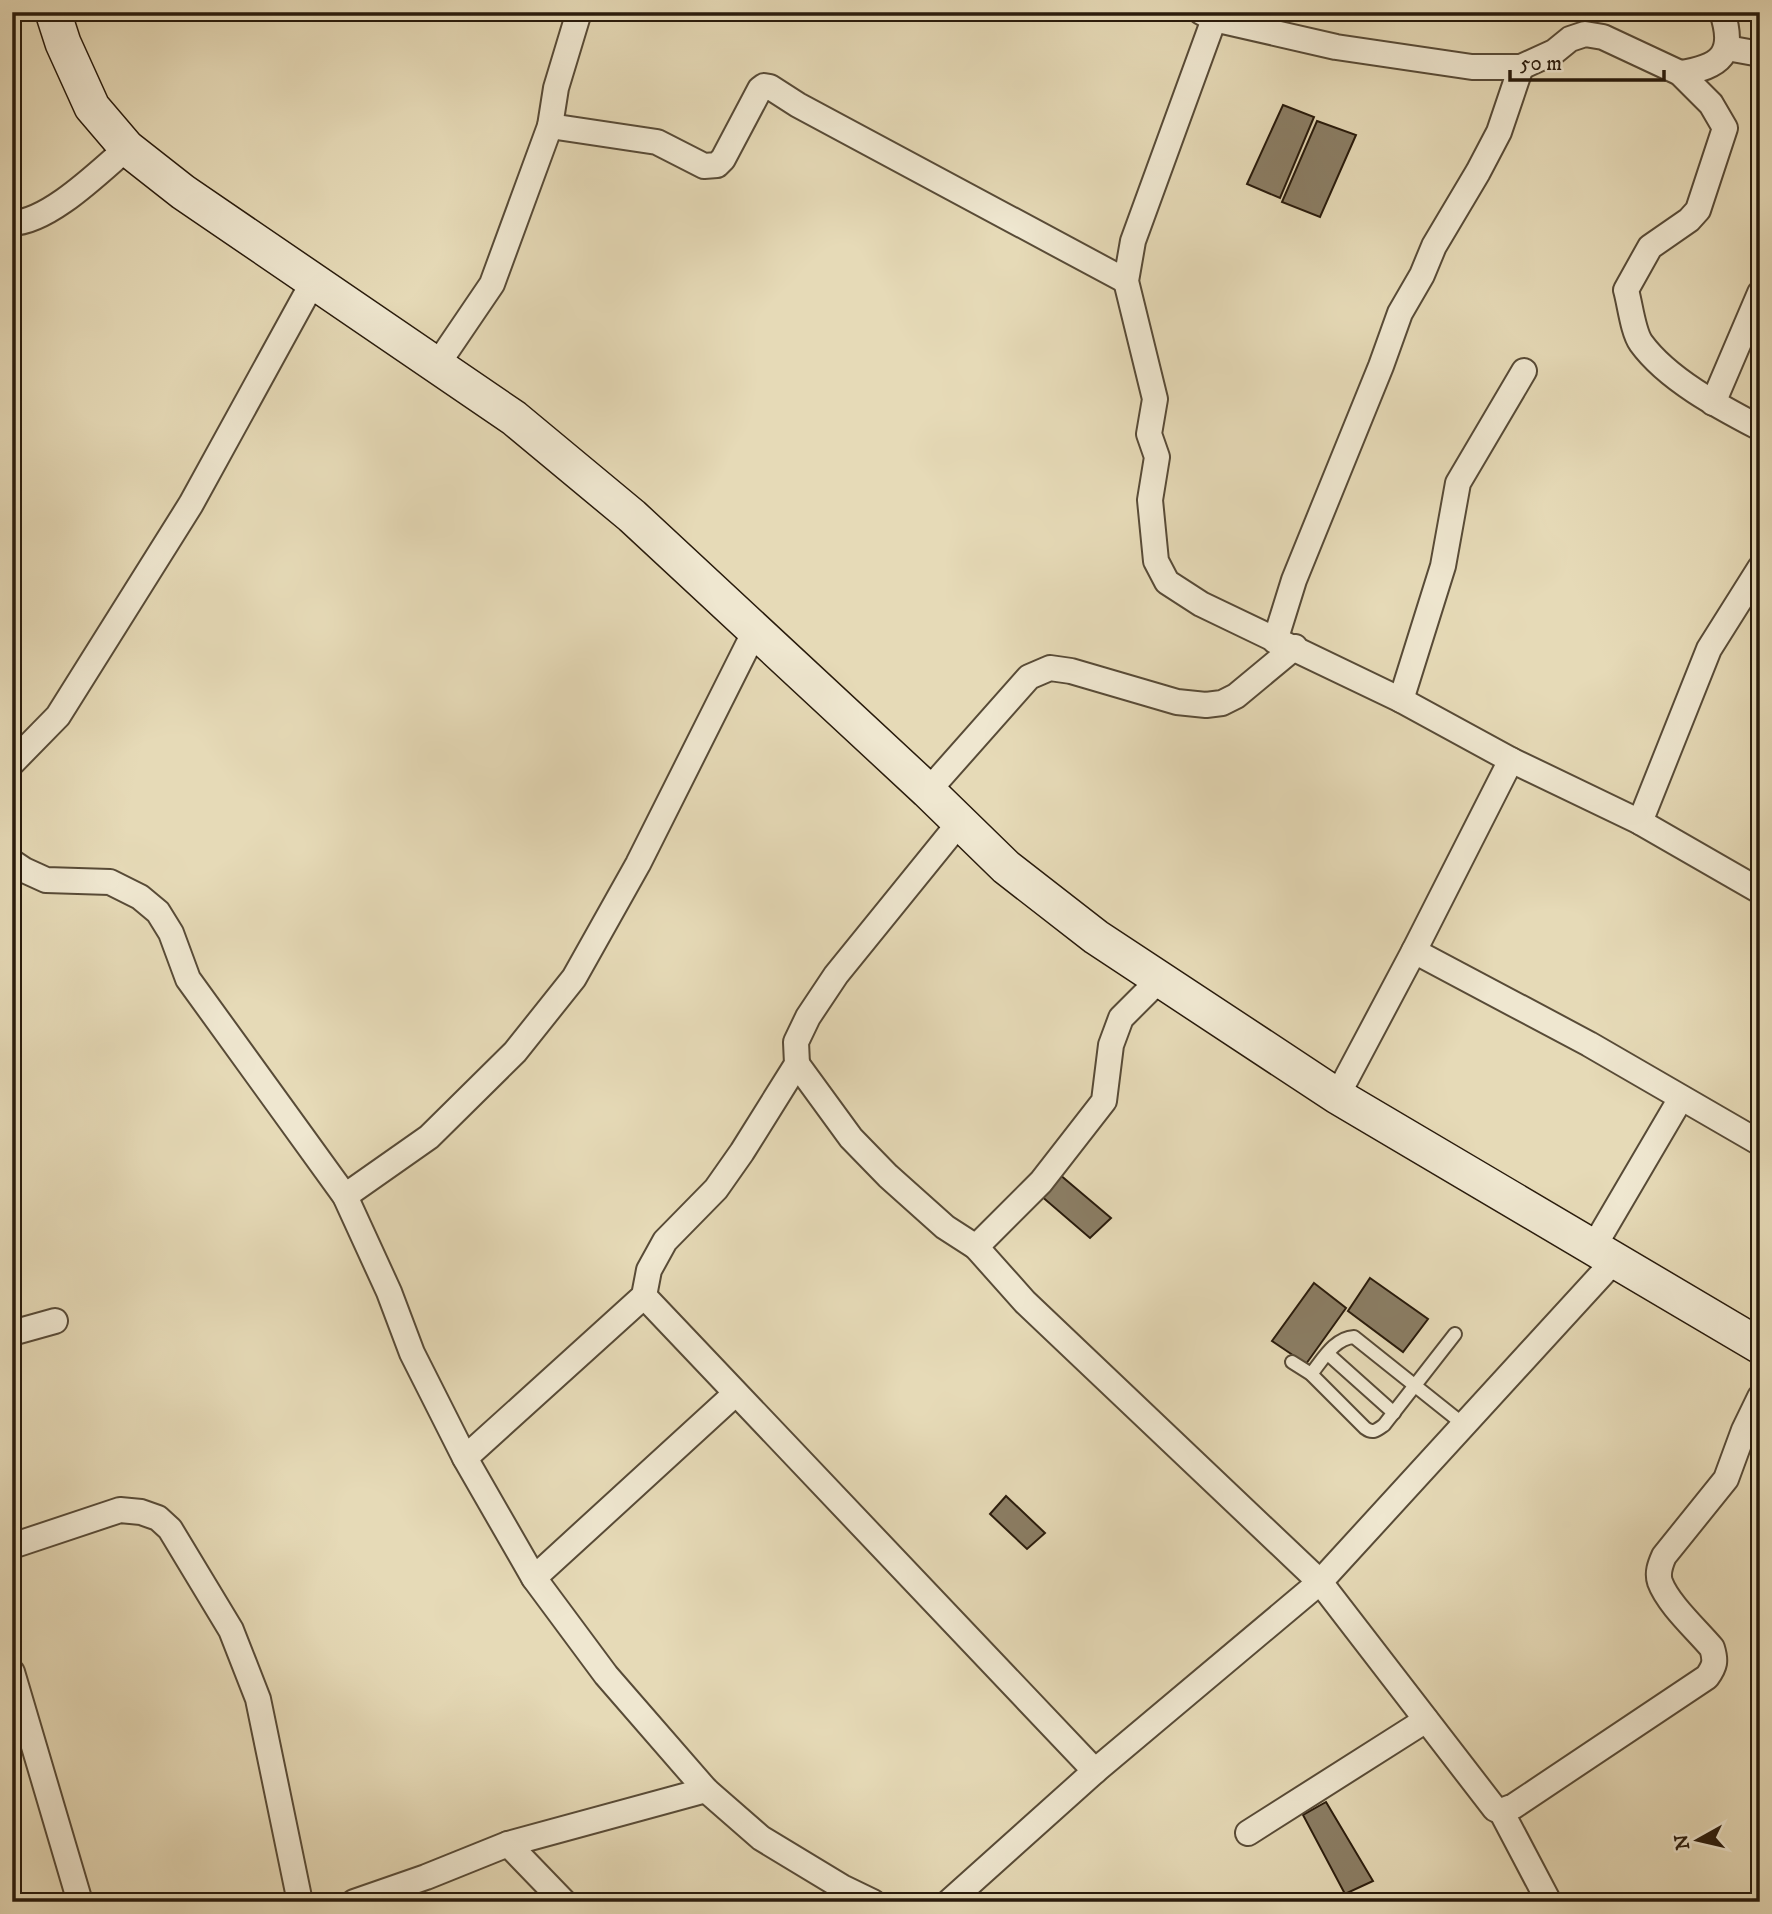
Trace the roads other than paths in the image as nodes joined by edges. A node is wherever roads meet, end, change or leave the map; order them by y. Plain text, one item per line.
1 (53, 12) edge
2 (579, 12) edge
3 (1722, 12) edge
4 (1207, 15) edge
5 (1727, 48) junction
6 (1760, 54) edge
7 (1521, 67) junction
8 (1680, 73) junction
9 (550, 127) junction
10 (127, 148) junction
11 (12, 223) edge
12 (1126, 281) junction
13 (313, 282) junction
14 (1760, 293) edge
15 (437, 365) junction
16 (1524, 371) dead end
17 (1713, 404) junction
18 (1760, 428) edge
19 (1760, 568) edge
20 (755, 631) junction
21 (1285, 644) junction
22 (1401, 699) junction
23 (1511, 760) junction
24 (12, 763) edge
25 (929, 791) junction
26 (960, 822) junction
27 (1640, 822) junction
28 (12, 862) edge
29 (1760, 891) edge
30 (1414, 951) junction
31 (1161, 978) junction
32 (797, 1064) junction
33 (1337, 1096) junction
34 (1681, 1098) junction
35 (1760, 1143) edge
36 (345, 1196) junction
37 (976, 1247) junction
38 (1603, 1254) junction
39 (644, 1296) junction
40 (55, 1321) dead end
41 (12, 1334) edge
42 (1455, 1334) dead end
43 (1760, 1346) edge
44 (1328, 1354) junction
45 (1292, 1362) dead end
46 (1311, 1374) junction
47 (1416, 1386) junction
48 (735, 1394) junction
49 (1760, 1398) edge
50 (1394, 1413) junction
51 (1462, 1424) junction
52 (465, 1458) junction
53 (12, 1546) edge
54 (534, 1578) junction
55 (1320, 1582) junction
56 (12, 1672) edge
57 (1426, 1720) junction
58 (1096, 1771) junction
59 (706, 1790) junction
60 (1501, 1811) junction
61 (1248, 1833) dead end
62 (508, 1844) junction
63 (80, 1902) edge
64 (300, 1902) edge
65 (354, 1902) edge
66 (564, 1902) edge
67 (873, 1902) edge
68 (949, 1902) edge
69 (1549, 1902) edge

1 - 10 street
2 - 9 street
3 - 5 street
4 - 7 street
4 - 12 street
5 - 6 street
5 - 8 street
7 - 8 street
7 - 21 street
8 - 17 street
9 - 12 street
9 - 15 street
10 - 11 street
10 - 13 street
12 - 21 street
13 - 15 street
13 - 24 street
14 - 17 street
15 - 20 street
16 - 22 street
17 - 18 street
19 - 27 street
20 - 25 street
20 - 36 street
21 - 22 street
21 - 25 street
22 - 23 street
23 - 27 street
23 - 30 street
25 - 26 street
26 - 31 street
26 - 32 street
27 - 29 street
28 - 36 street
30 - 33 street
30 - 34 street
31 - 33 street
31 - 37 street
32 - 37 street
32 - 39 street
33 - 38 street
34 - 35 street
34 - 38 street
36 - 52 street
37 - 55 street
38 - 43 street
38 - 51 street
39 - 48 street
39 - 52 street
40 - 41 street
42 - 47 lane
44 - 46 lane
44 - 47 lane
44 - 50 lane
45 - 46 lane
46 - 50 lane
47 - 50 lane
47 - 51 lane
48 - 54 street
48 - 58 street
49 - 60 street
51 - 55 street
52 - 54 street
53 - 64 street
54 - 59 street
55 - 57 street
55 - 58 street
56 - 63 street
57 - 60 street
57 - 61 street
58 - 68 street
59 - 62 street
59 - 67 street
60 - 69 street
62 - 65 street
62 - 66 street

